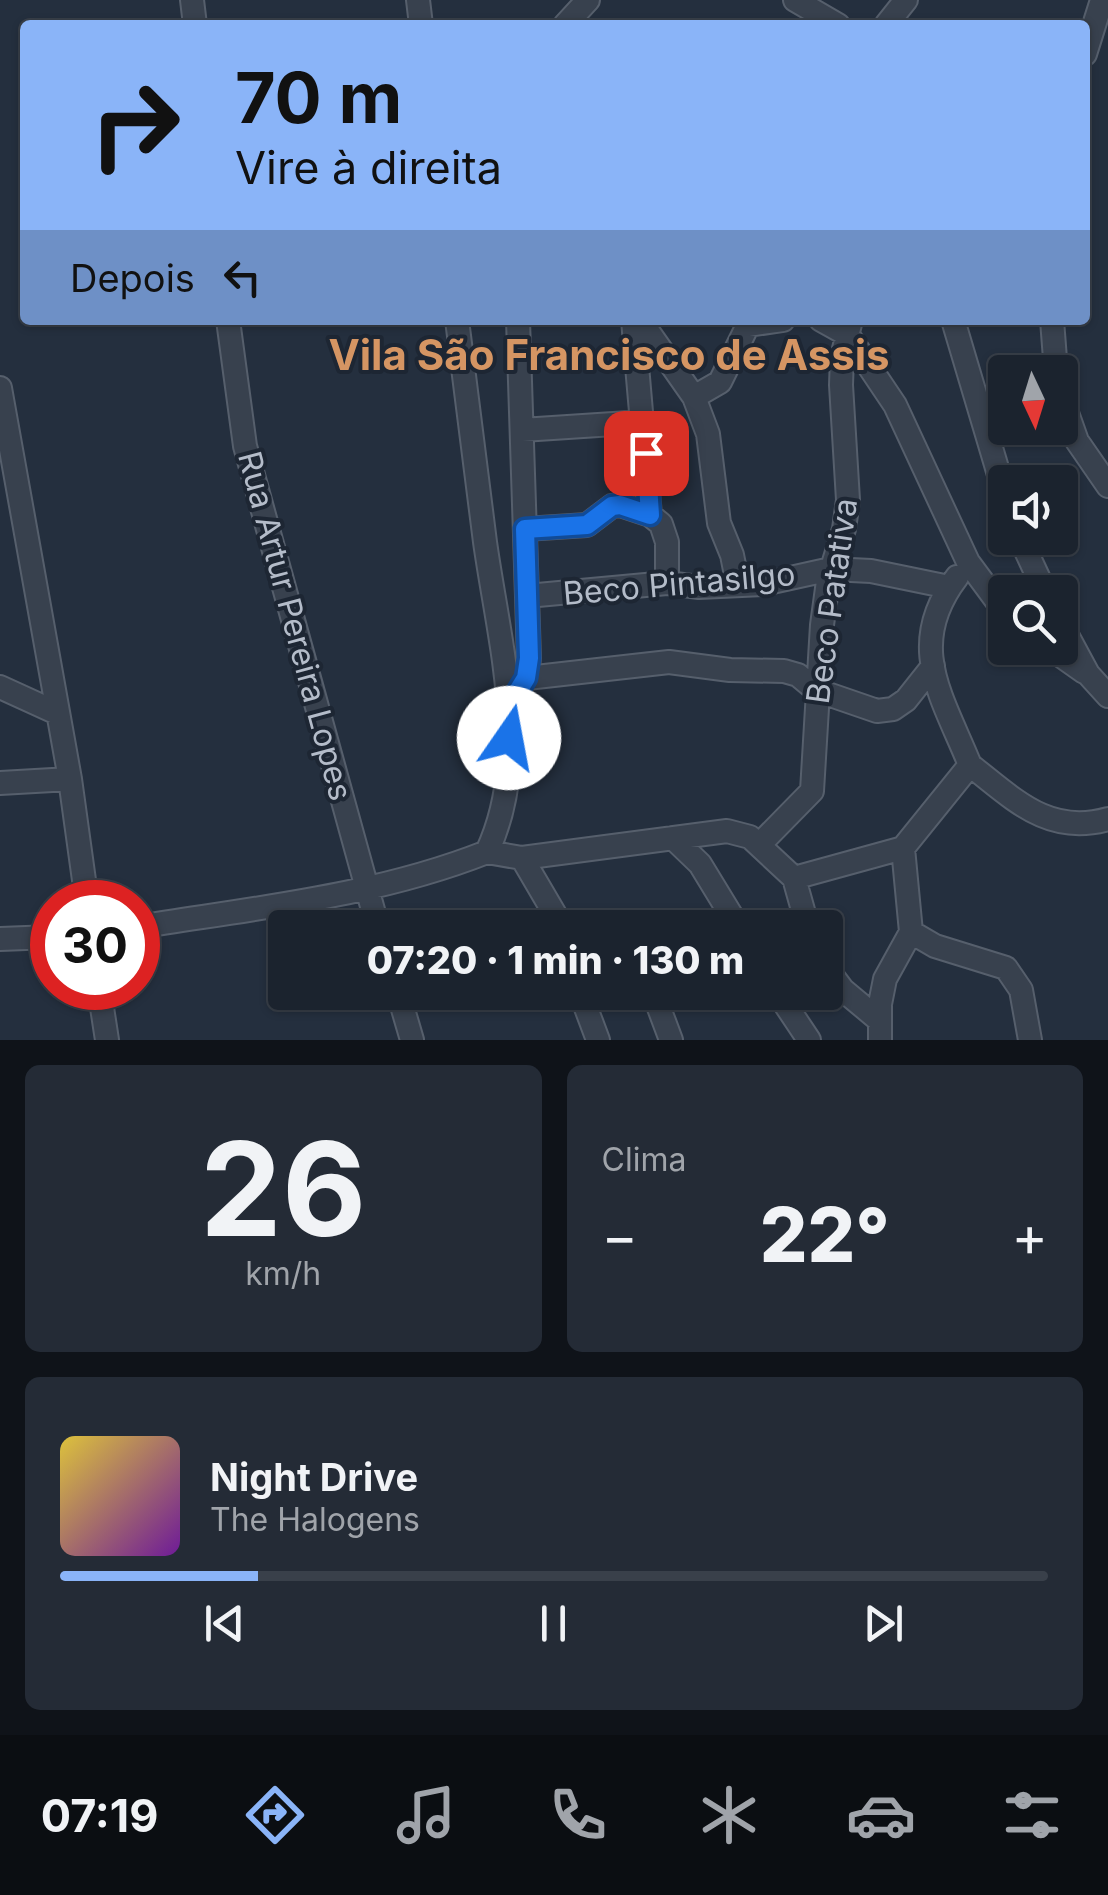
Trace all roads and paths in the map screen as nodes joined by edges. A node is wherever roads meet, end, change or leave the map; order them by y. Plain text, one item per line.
1 (588, 0) edge
2 (795, 0) edge
3 (906, 0) edge
4 (1102, 0) edge
5 (570, 20) edge
6 (829, 20) edge
7 (890, 20) edge
8 (1094, 46) edge
9 (229, 325) edge
10 (458, 325) edge
11 (518, 325) edge
12 (637, 325) edge
13 (641, 325) edge
14 (748, 325) edge
15 (954, 325) edge
16 (1052, 325) edge
17 (849, 328) edge
18 (1055, 355) edge
19 (0, 388) edge
20 (694, 397) junction
21 (644, 422) junction
22 (522, 430) junction
23 (1078, 442) edge
24 (996, 465) edge
25 (1108, 486) edge
26 (650, 515) junction
27 (525, 529) junction
28 (968, 562) junction
29 (831, 569) junction
30 (667, 583) junction
31 (738, 585) junction
32 (949, 587) junction
33 (988, 589) edge
34 (527, 596) junction
35 (1078, 655) edge
36 (1075, 665) edge
37 (932, 666) junction
38 (1088, 674) junction
39 (526, 678) junction
40 (0, 687) edge
41 (816, 690) junction
42 (1108, 696) edge
43 (510, 704) junction
44 (57, 713) junction
45 (970, 766) junction
46 (70, 779) junction
47 (0, 783) edge
48 (1108, 819) edge
49 (673, 838) junction
50 (759, 845) junction
51 (903, 848) junction
52 (487, 852) junction
53 (522, 858) junction
54 (794, 878) junction
55 (84, 880) edge
56 (366, 889) junction
57 (372, 910) edge
58 (553, 910) edge
59 (729, 910) edge
60 (803, 910) edge
61 (160, 923) edge
62 (911, 932) junction
63 (30, 937) edge
64 (0, 939) edge
65 (843, 991) edge
66 (103, 1010) edge
67 (403, 1010) edge
68 (587, 1010) edge
69 (660, 1010) edge
70 (789, 1010) edge
71 (880, 1030) edge
72 (108, 1040) edge
73 (412, 1040) edge
74 (598, 1040) edge
75 (671, 1040) edge
76 (809, 1040) edge
77 (1030, 1040) edge

1 - 5 street
2 - 6 street
3 - 7 street
4 - 8 street
9 - 56 street, Rua Artur Pereira Lopes
10 - 43 street
11 - 22 street
12 - 21 street
13 - 20 street
14 - 20 street
15 - 24 street
16 - 18 street
17 - 28 street
17 - 29 street, Beco Patativa
19 - 44 street
20 - 31 street
21 - 22 street
21 - 26 street
22 - 27 street
23 - 25 street
26 - 27 street
26 - 30 street
27 - 34 street
28 - 32 street
28 - 33 street
29 - 31 street, Beco Pintasilgo
29 - 32 street, Beco Pintasilgo
29 - 41 street, Beco Patativa
30 - 31 street, Beco Pintasilgo
30 - 34 street, Beco Pintasilgo
32 - 37 street
34 - 39 street
35 - 38 street
36 - 38 street
37 - 41 street
37 - 45 street
38 - 42 street
39 - 41 street
39 - 43 street
40 - 44 street
41 - 50 street, Beco Patativa
43 - 52 street
44 - 46 street
45 - 48 street
45 - 51 street
46 - 47 street
46 - 55 street
49 - 50 street
49 - 53 street
49 - 59 street
50 - 54 street
51 - 54 street
51 - 62 street
52 - 53 street
52 - 56 street
53 - 58 street
54 - 60 street
56 - 57 street, Rua Artur Pereira Lopes
56 - 61 street
62 - 71 street
62 - 77 street
63 - 64 street
65 - 71 street
66 - 72 street
67 - 73 street
68 - 74 street
69 - 75 street
70 - 76 street

